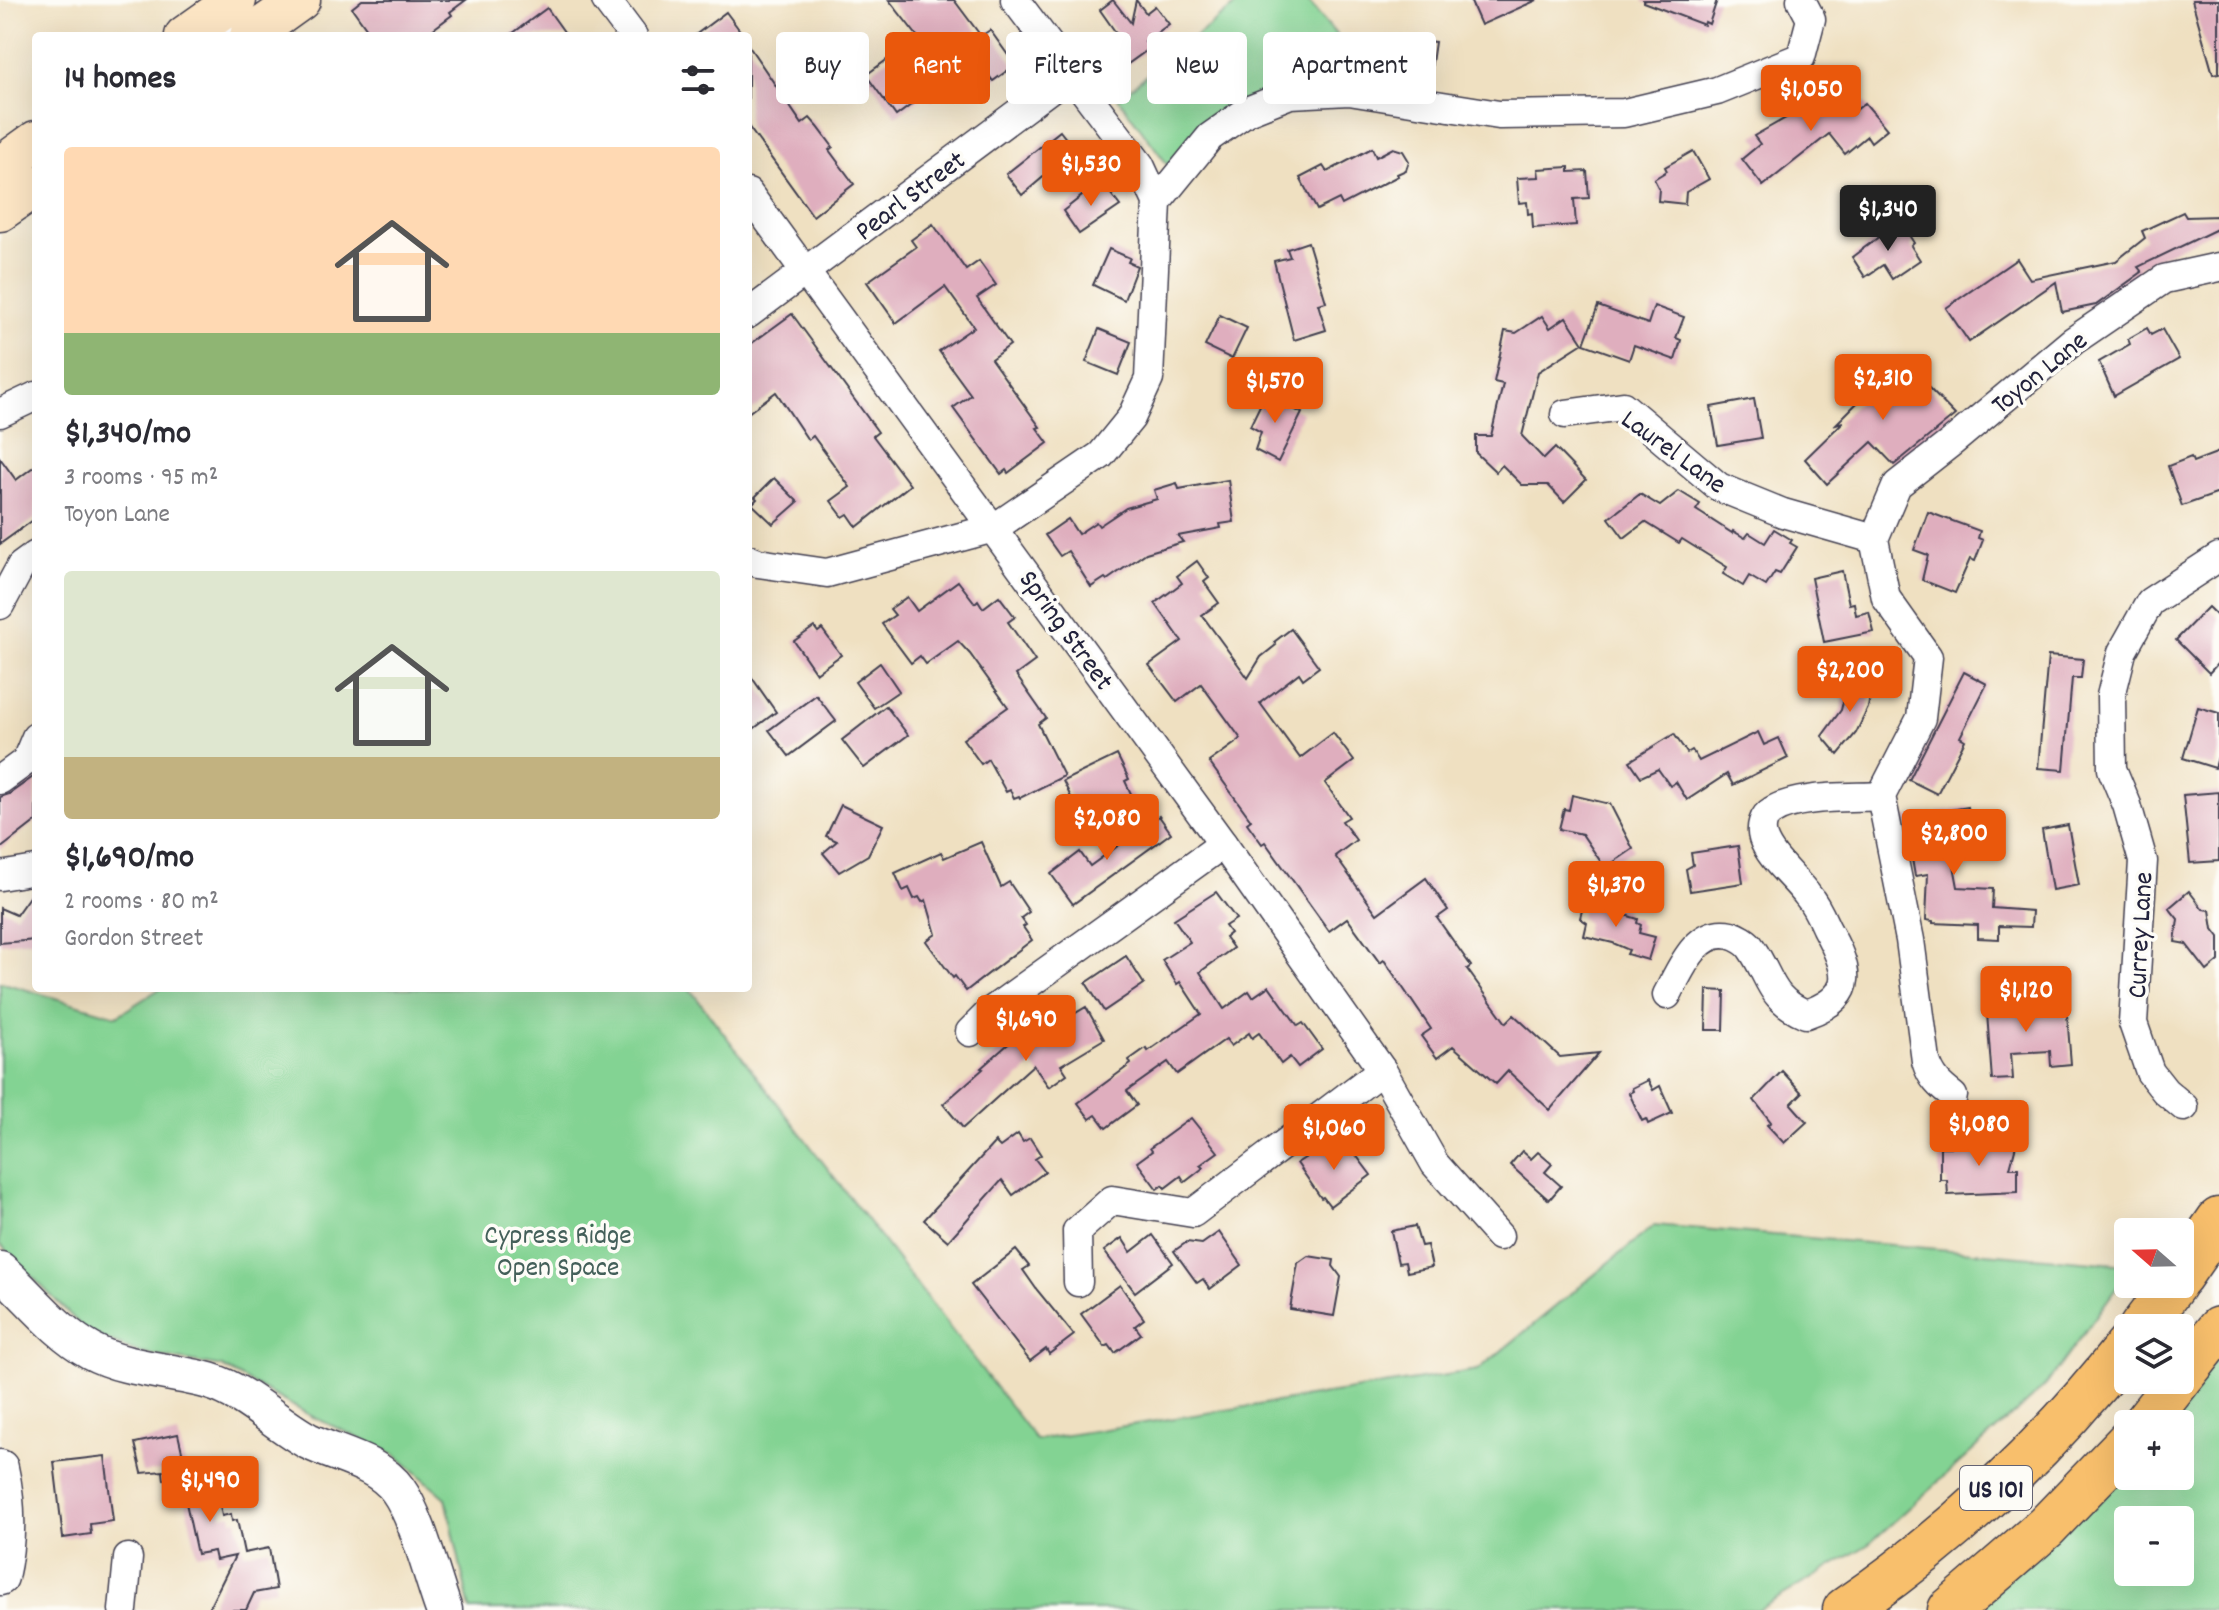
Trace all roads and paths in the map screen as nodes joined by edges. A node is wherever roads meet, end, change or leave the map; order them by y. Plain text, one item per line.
1 (300, 0) edge
2 (606, 0) edge
3 (1015, 0) edge
4 (1801, 0) edge
5 (256, 32) edge
6 (630, 32) edge
7 (1039, 32) edge
8 (1030, 104) edge
9 (1093, 104) edge
10 (32, 144) edge
11 (0, 167) edge
12 (32, 189) edge
13 (752, 198) edge
14 (1157, 202) junction
15 (0, 211) edge
16 (2219, 267) edge
17 (806, 271) junction
18 (752, 311) edge
19 (32, 398) edge
20 (0, 413) edge
21 (1565, 414) dead end
22 (994, 528) junction
23 (1874, 539) junction
24 (2219, 557) edge
25 (32, 558) edge
26 (752, 561) edge
27 (0, 605) edge
28 (32, 747) edge
29 (0, 780) edge
30 (1881, 796) junction
31 (1223, 844) junction
32 (32, 871) edge
33 (0, 876) edge
34 (1667, 995) dead end
35 (970, 1032) dead end
36 (1382, 1070) junction
37 (1953, 1096) dead end
38 (2184, 1107) dead end
39 (2219, 1220) edge
40 (1499, 1236) dead end
41 (2194, 1256) edge
42 (0, 1270) edge
43 (1078, 1282) dead end
44 (2219, 1329) edge
45 (2114, 1362) edge
46 (2155, 1410) edge
47 (2114, 1457) edge
48 (0, 1468) edge
49 (128, 1558) dead end
50 (0, 1577) edge
51 (123, 1610) edge
52 (444, 1610) edge
53 (1845, 1610) edge
54 (1950, 1610) edge

1 - 5 main road
2 - 6 street
3 - 7 street
4 - 14 street
8 - 17 street, Pearl Street
9 - 14 street
10 - 11 main road
12 - 15 main road
13 - 17 street, Spring Street
14 - 22 street
16 - 23 street, Toyon Lane
17 - 18 street, Pearl Street
17 - 22 street, Spring Street
19 - 20 street
21 - 23 street, Laurel Lane
22 - 26 street
22 - 31 street, Spring Street
23 - 30 street
24 - 38 street, Currey Lane
25 - 27 street
28 - 29 street
30 - 34 street
30 - 37 street
31 - 35 street
31 - 36 street, Spring Street
32 - 33 street
36 - 40 street, Spring Street
36 - 43 street
39 - 41 highway
42 - 52 street
44 - 46 highway
45 - 53 highway, US 101
47 - 54 highway, US 101
48 - 50 street
49 - 51 street

